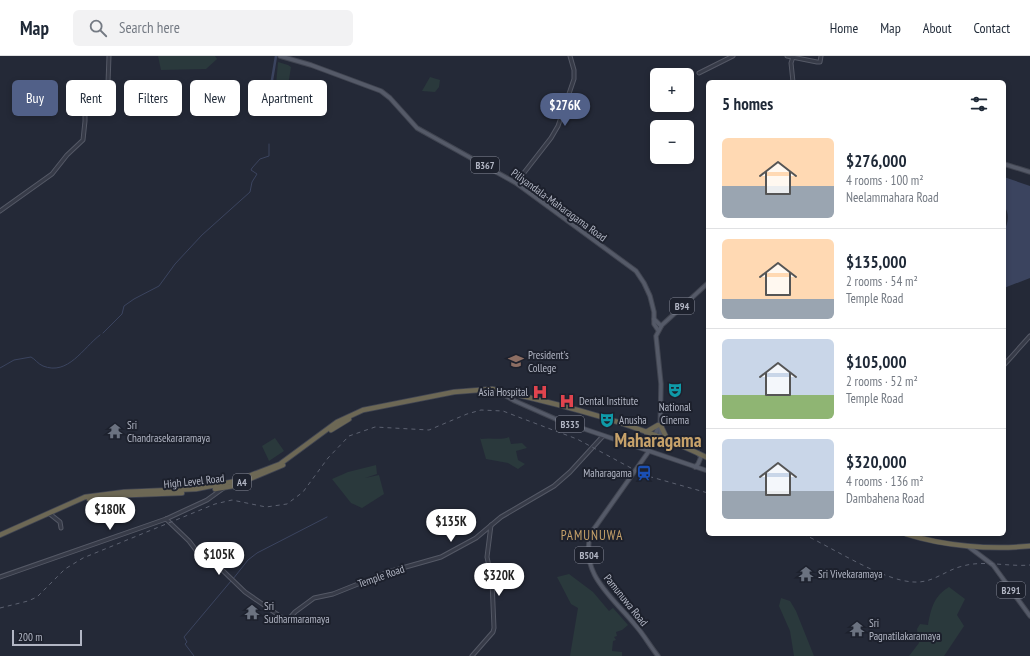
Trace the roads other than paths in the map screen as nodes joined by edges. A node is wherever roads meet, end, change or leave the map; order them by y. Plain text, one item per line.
1 (109, 56) edge
2 (280, 56) edge
3 (570, 56) edge
4 (733, 56) edge
5 (787, 56) edge
6 (821, 56) edge
7 (792, 57) edge
8 (699, 73) dead end
9 (793, 80) edge
10 (1006, 165) edge
11 (1030, 172) edge
12 (516, 183) junction
13 (0, 211) edge
14 (706, 286) edge
15 (654, 319) junction
16 (661, 326) junction
17 (658, 330) junction
18 (1030, 336) edge
19 (1006, 363) edge
20 (497, 390) junction
21 (518, 395) junction
22 (515, 401) junction
23 (660, 425) junction
24 (646, 432) junction
25 (603, 436) junction
26 (657, 436) junction
27 (667, 439) junction
28 (649, 451) junction
29 (698, 453) junction
30 (706, 457) edge
31 (695, 467) junction
32 (706, 470) edge
33 (225, 486) junction
34 (50, 514) junction
35 (166, 519) junction
36 (491, 525) junction
37 (61, 528) dead end
38 (0, 535) edge
39 (913, 536) edge
40 (0, 538) edge
41 (963, 544) junction
42 (1030, 546) edge
43 (0, 577) edge
44 (1030, 616) edge
45 (472, 656) edge
46 (658, 656) edge

1 - 13 street
2 - 12 main road, Piliyandala-Maharagama Road / B367
3 - 12 street
4 - 8 street
5 - 7 street
6 - 7 street
7 - 9 street
10 - 11 main road
12 - 15 main road, Piliyandala-Maharagama Road / B367
14 - 16 main road, B94
15 - 16 main road
15 - 17 main road, Piliyandala-Maharagama Road / B367
16 - 17 main road, B94
17 - 23 main road
18 - 19 street
20 - 21 highway, High Level Road / A4
20 - 22 main road, B335
20 - 33 highway, High Level Road / A4
21 - 22 main road
21 - 24 highway, High Level Road / A4
22 - 25 main road, B335
23 - 24 highway
23 - 26 main road
23 - 27 highway
24 - 26 highway, High Level Road / A4
25 - 28 main road, B335
25 - 36 street, Temple Road
26 - 27 highway, High Level Road / A4
27 - 29 highway, High Level Road / A4
28 - 31 main road, B335
28 - 46 main road, Pamunuwa Road / B504
29 - 30 highway, High Level Road / A4
29 - 31 main road
31 - 32 main road, B335
33 - 34 highway, High Level Road / A4
33 - 35 street
33 - 38 highway, High Level Road / A4
34 - 37 street
34 - 40 highway, High Level Road / A4
35 - 36 street, Temple Road
35 - 43 street
36 - 45 street
39 - 41 highway
41 - 42 highway
41 - 44 main road, B291

